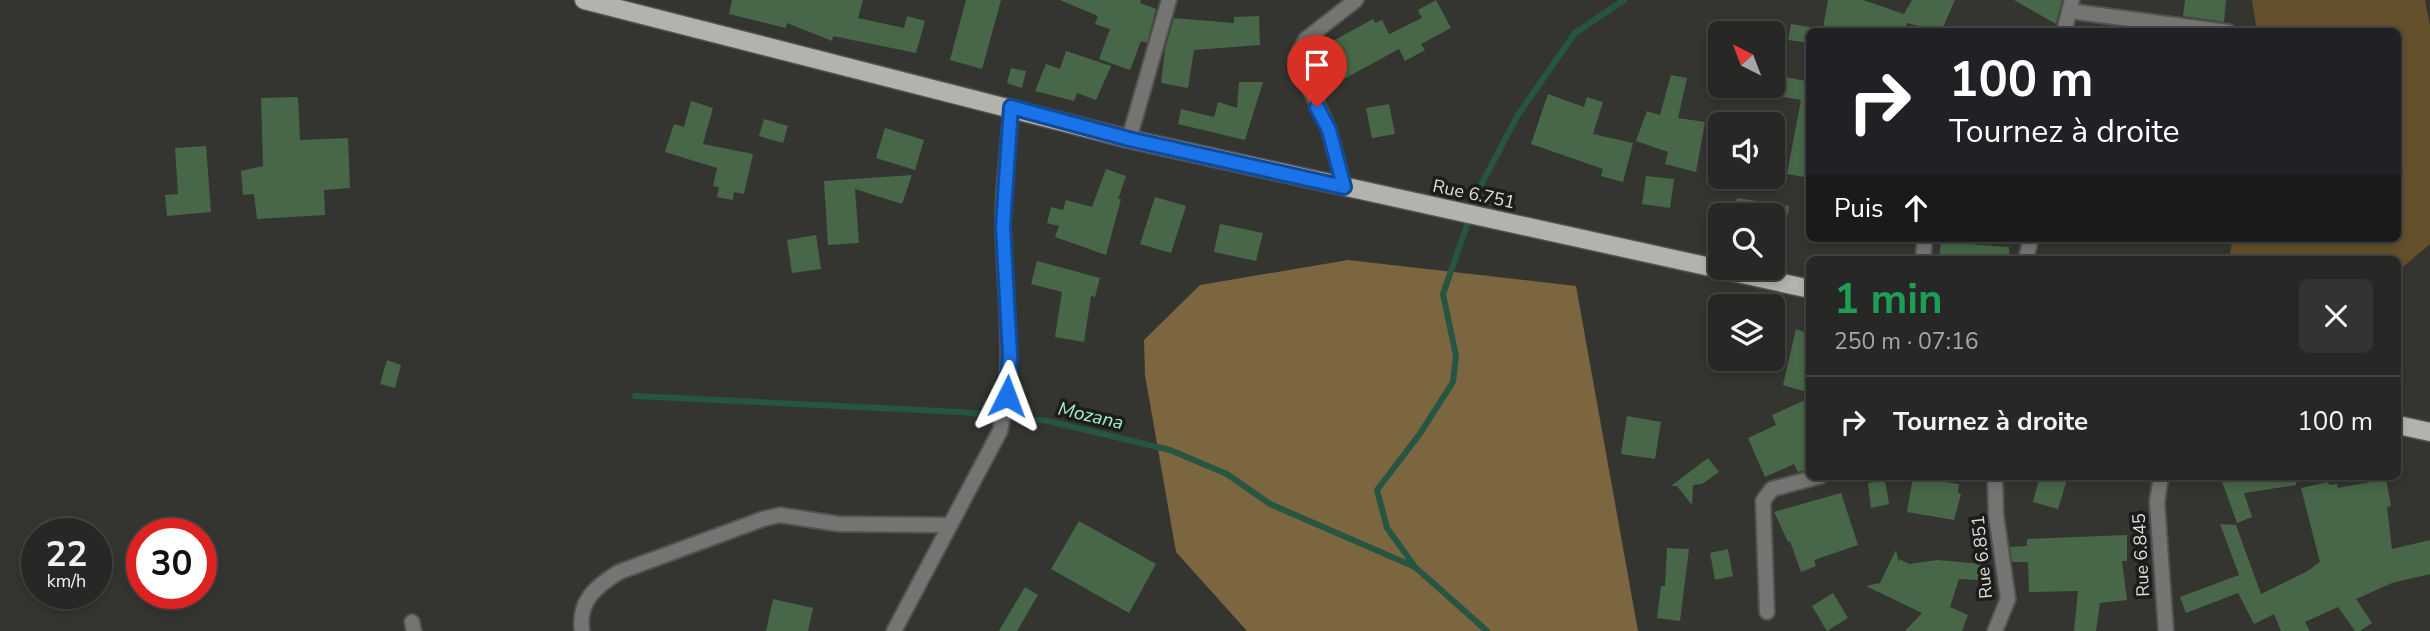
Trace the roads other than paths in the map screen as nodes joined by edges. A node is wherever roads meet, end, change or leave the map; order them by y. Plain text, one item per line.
1 (584, 0) edge
2 (1169, 0) edge
3 (1356, 0) edge
4 (2070, 5) edge
5 (2065, 28) edge
6 (2205, 28) edge
7 (1011, 107) junction
8 (1129, 139) junction
9 (1344, 187) junction
10 (1806, 288) edge
11 (2401, 426) edge
12 (2430, 432) edge
13 (1806, 480) edge
14 (1995, 480) edge
15 (2160, 480) edge
16 (948, 525) junction
17 (1766, 612) dead end
18 (582, 631) edge
19 (894, 631) edge
20 (1996, 631) edge
21 (2166, 631) edge

1 - 7 main road, Rue 6.751
2 - 8 street
3 - 9 street
4 - 5 street
4 - 6 street
7 - 8 main road, Rue 6.751
7 - 16 street
8 - 9 main road, Rue 6.751
9 - 10 main road, Rue 6.751
11 - 12 main road
13 - 17 street
14 - 20 street, Rue 6.851
15 - 21 street, Rue 6.845
16 - 18 street
16 - 19 street

